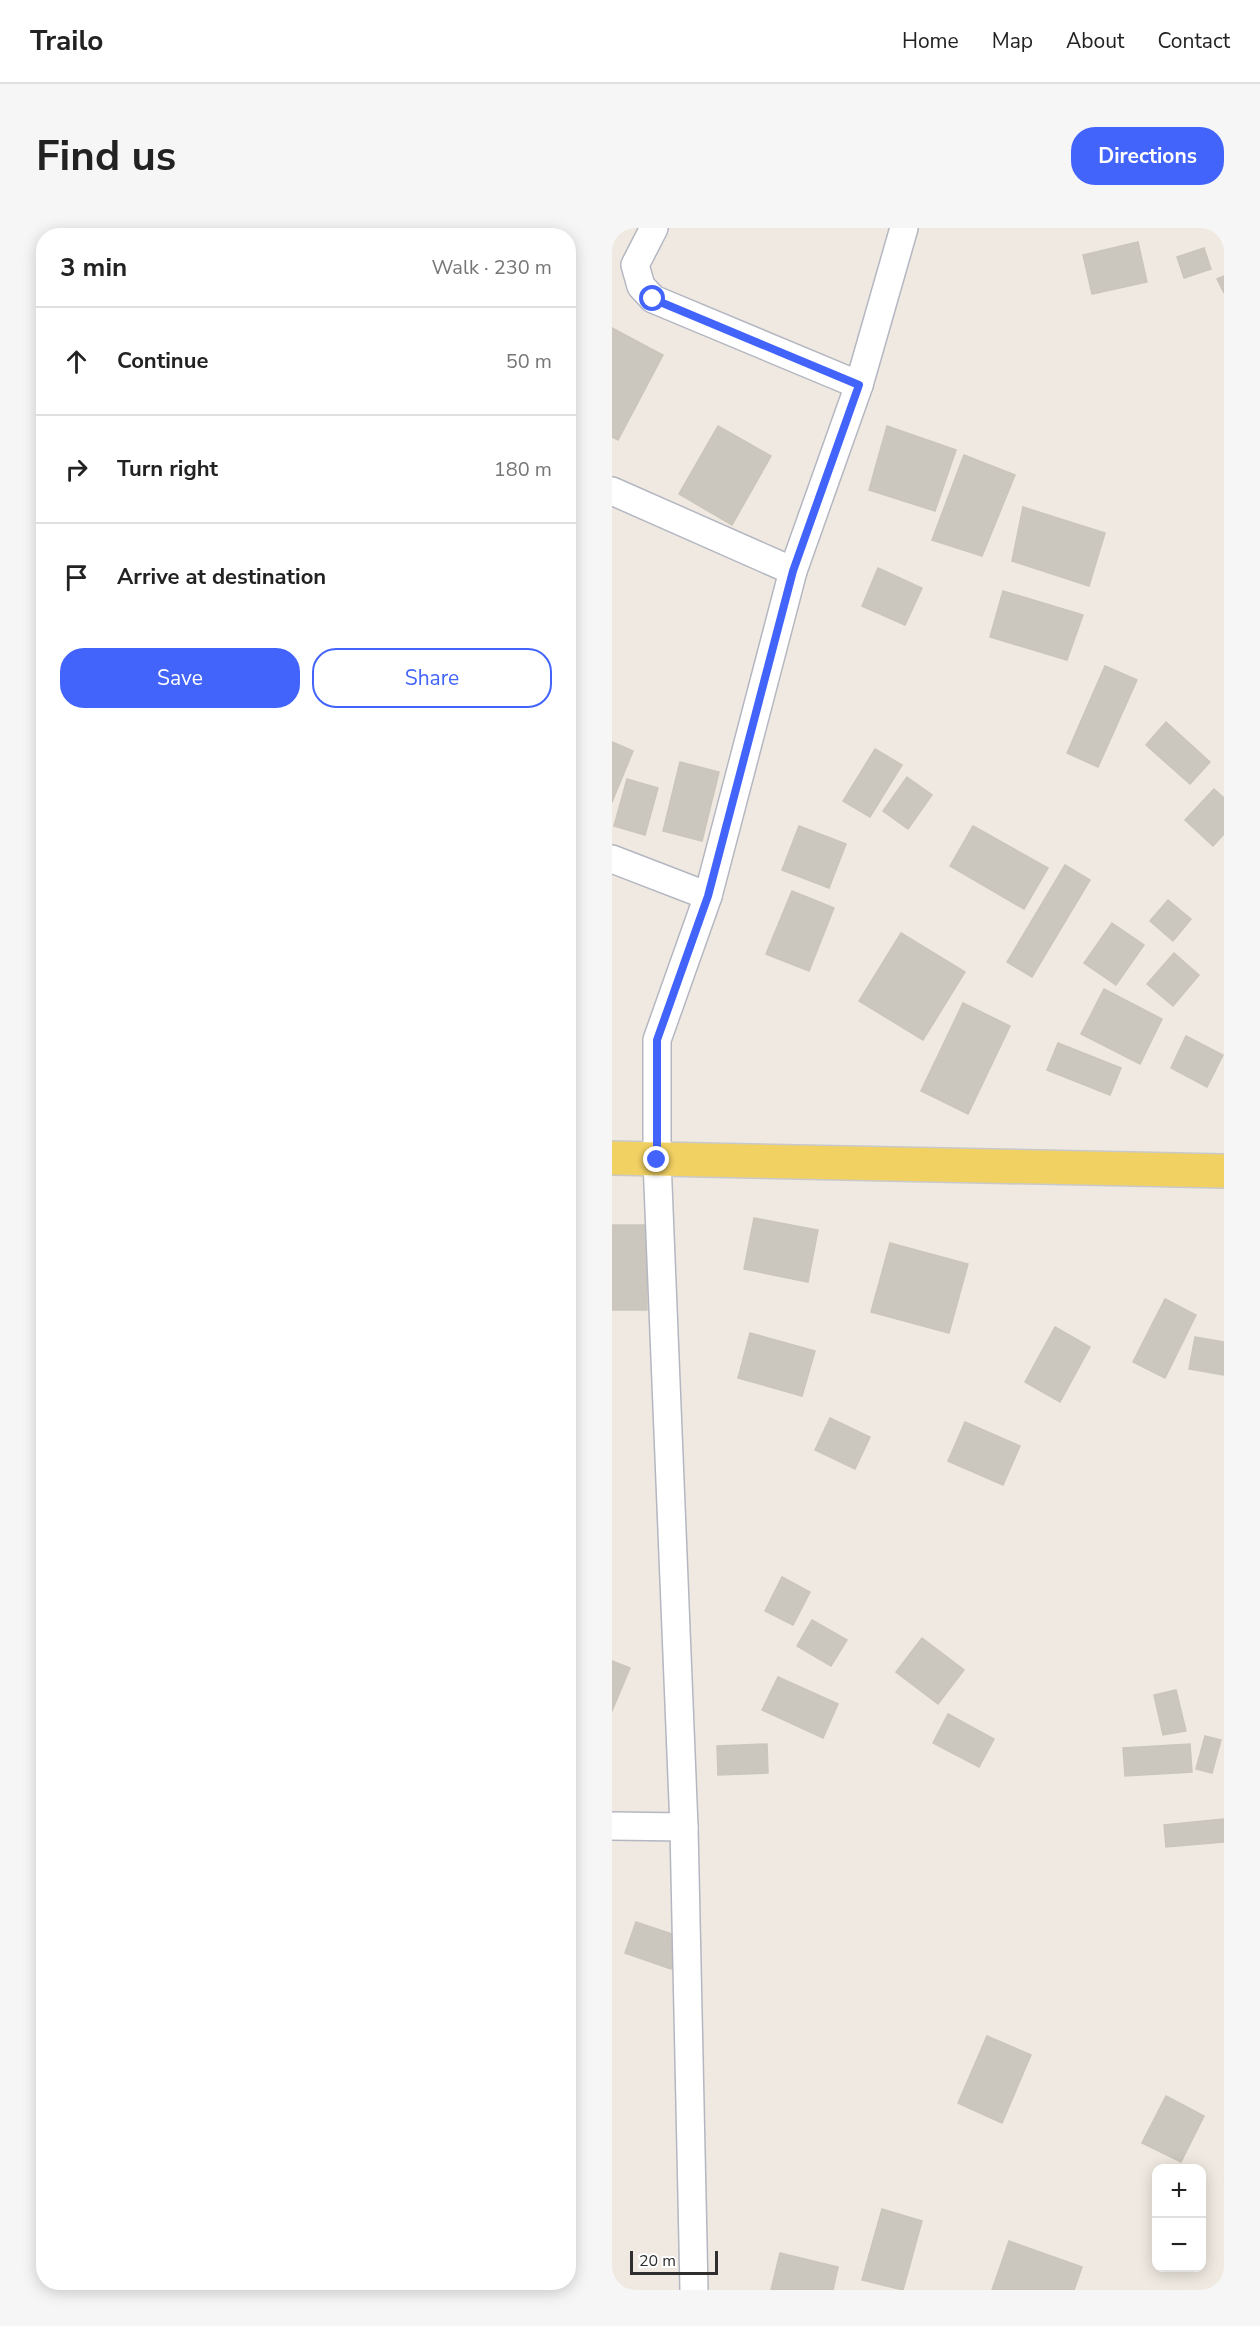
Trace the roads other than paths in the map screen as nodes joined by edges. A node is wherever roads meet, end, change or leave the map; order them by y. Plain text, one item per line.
1 (654, 228) edge
2 (904, 228) edge
3 (859, 385) junction
4 (612, 491) edge
5 (793, 571) junction
6 (612, 859) edge
7 (708, 896) junction
8 (612, 1158) edge
9 (657, 1160) junction
10 (1224, 1171) edge
11 (612, 1826) edge
12 (684, 1827) junction
13 (694, 2290) edge

1 - 3 street
2 - 3 street
3 - 5 street
4 - 5 street
5 - 7 street
6 - 7 street
7 - 9 street
8 - 9 main road
9 - 10 main road
9 - 12 street
11 - 12 street
12 - 13 street

